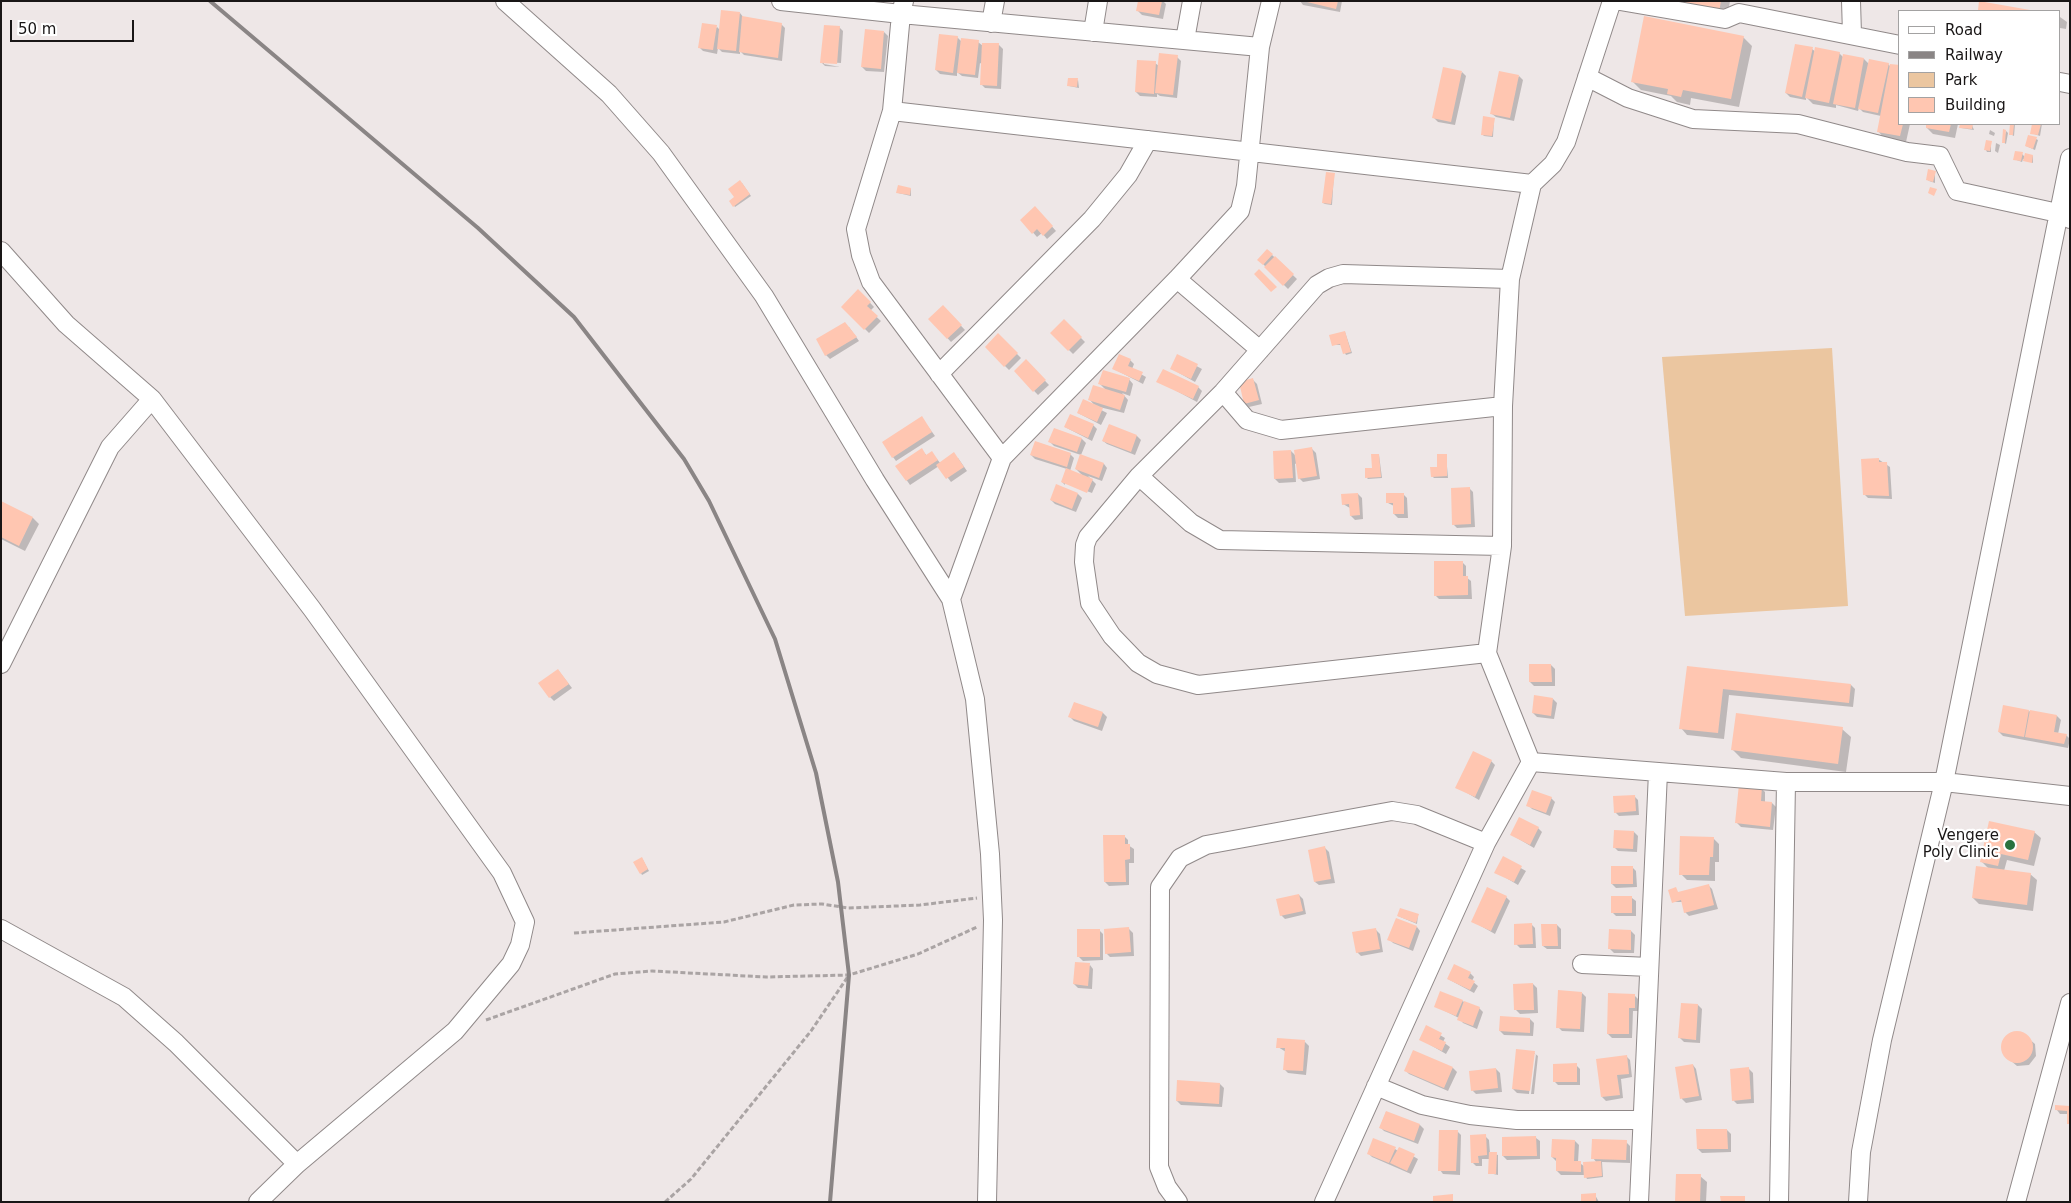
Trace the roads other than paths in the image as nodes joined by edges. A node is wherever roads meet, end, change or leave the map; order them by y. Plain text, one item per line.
1 (505, 1) edge
2 (783, 1) edge
3 (995, 1) edge
4 (1098, 1) edge
5 (1192, 1) edge
6 (1271, 1) edge
7 (1612, 1) edge
8 (1620, 1) edge
9 (1851, 1) edge
10 (902, 8) edge
11 (991, 22) junction
12 (1093, 32) junction
13 (1852, 34) junction
14 (1185, 40) junction
15 (1898, 45) edge
16 (1260, 47) junction
17 (1586, 77) junction
18 (892, 111) junction
19 (1148, 140) junction
20 (1250, 151) junction
21 (2070, 158) edge
22 (1532, 184) junction
23 (2064, 216) edge
24 (1, 251) edge
25 (1178, 279) junction
26 (1510, 279) junction
27 (1260, 350) junction
28 (939, 374) junction
29 (1223, 392) junction
30 (152, 400) junction
31 (1503, 406) junction
32 (1002, 458) junction
33 (1139, 476) junction
34 (1502, 546) junction
35 (951, 599) junction
36 (1488, 653) junction
37 (1, 664) edge
38 (1531, 762) junction
39 (1658, 772) junction
40 (1786, 782) junction
41 (1944, 782) junction
42 (2070, 796) edge
43 (1486, 843) junction
44 (1, 928) edge
45 (1582, 964) dead end
46 (1649, 967) junction
47 (2070, 1003) edge
48 (2063, 1050) edge
49 (1376, 1086) junction
50 (1642, 1120) junction
51 (297, 1164) junction
52 (258, 1202) edge
53 (987, 1202) edge
54 (1178, 1202) edge
55 (1324, 1202) edge
56 (1638, 1202) edge
57 (1779, 1202) edge
58 (1858, 1202) edge
59 (2016, 1202) edge

1 - 35 street
2 - 10 street
3 - 11 street
4 - 12 street
5 - 14 street
6 - 16 street
7 - 17 street
8 - 13 street
9 - 13 street
10 - 11 street
10 - 18 street
11 - 12 street
12 - 14 street
13 - 15 street
14 - 16 street
16 - 20 street
17 - 22 street
17 - 23 street
18 - 19 street
18 - 28 street
19 - 20 street
19 - 28 street
20 - 22 street
20 - 25 street
21 - 23 street
22 - 26 street
23 - 41 street
24 - 30 street
25 - 27 street
25 - 32 street
26 - 27 street
26 - 31 street
27 - 29 street
28 - 32 street
29 - 31 street
29 - 33 street
30 - 37 street
30 - 51 street
31 - 34 street
32 - 35 street
33 - 34 street
33 - 36 street
34 - 36 street
35 - 53 street
36 - 38 street
38 - 39 street
38 - 43 street
39 - 40 street
39 - 46 street
40 - 41 street
40 - 57 street
41 - 42 street
41 - 58 street
43 - 49 street
43 - 54 street
44 - 51 street
45 - 46 street
46 - 50 street
47 - 48 street
48 - 59 street
49 - 50 street
49 - 55 street
50 - 56 street
51 - 52 street

